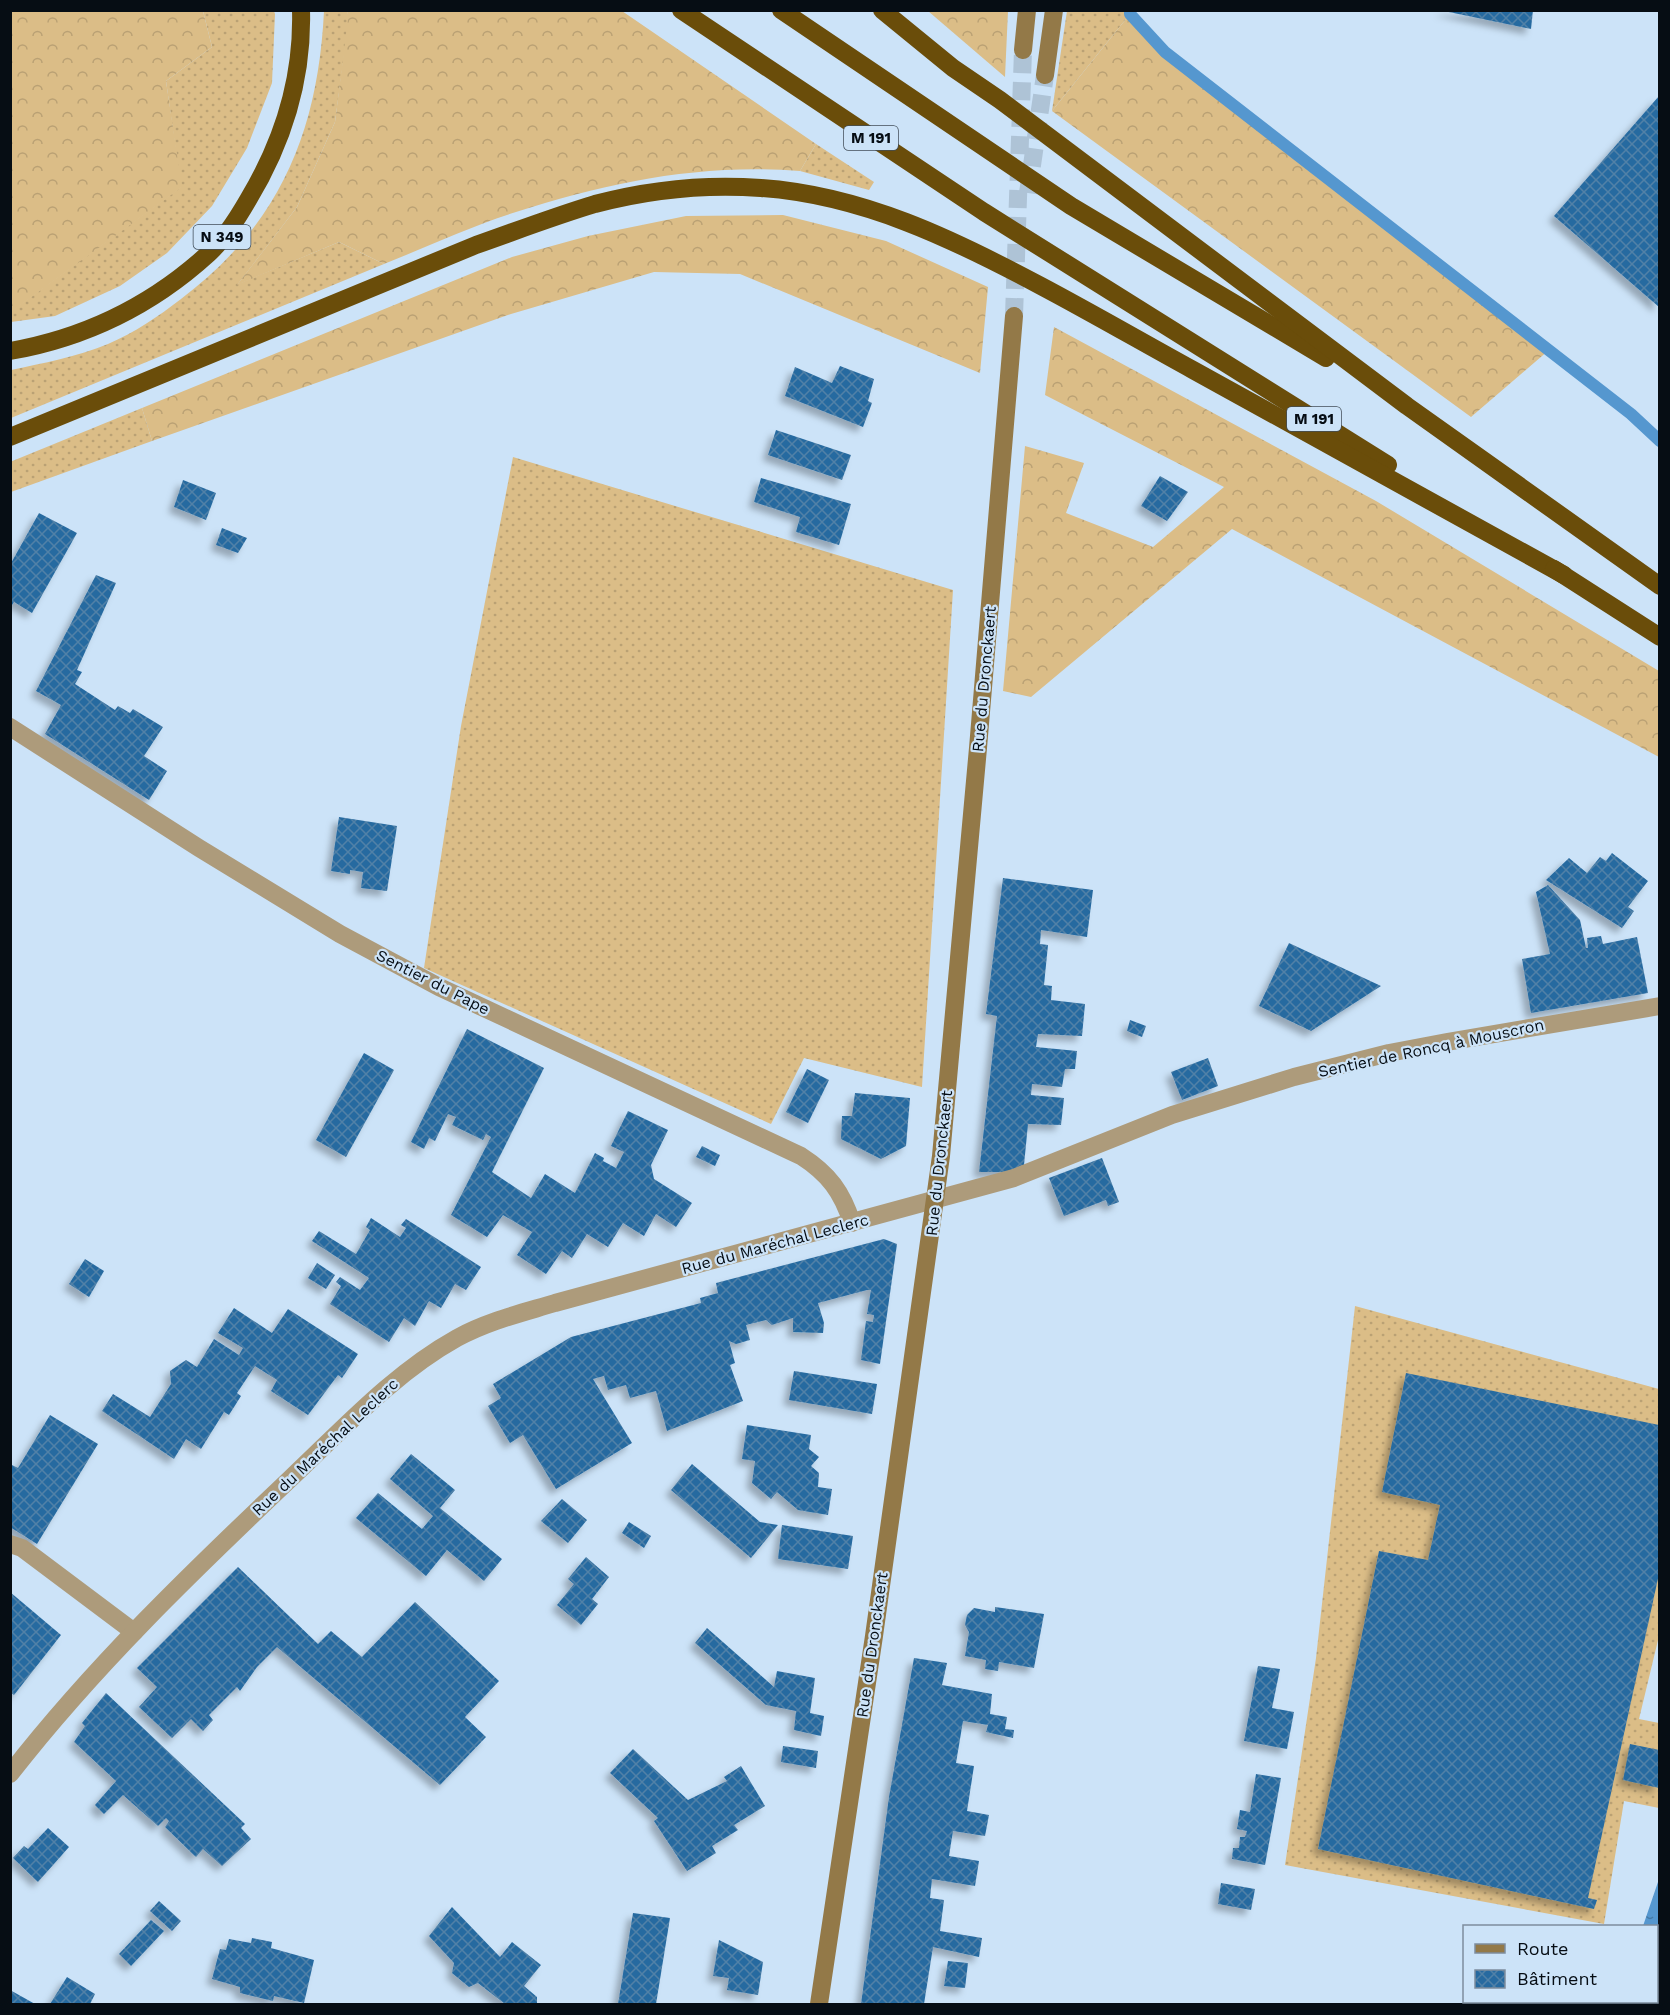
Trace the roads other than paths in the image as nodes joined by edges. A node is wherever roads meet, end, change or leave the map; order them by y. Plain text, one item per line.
1 (301, 10) edge
2 (681, 10) edge
3 (781, 10) edge
4 (882, 10) edge
5 (1027, 10) edge
6 (1054, 10) edge
7 (1023, 50) tunnel mouth
8 (1046, 75) tunnel mouth
9 (1014, 316) tunnel mouth
10 (10, 351) edge
11 (1407, 406) junction
12 (10, 437) edge
13 (1564, 575) junction
14 (1659, 586) edge
15 (1659, 637) edge
16 (10, 727) edge
17 (1659, 1006) edge
18 (935, 1200) junction
19 (852, 1223) junction
20 (10, 1544) edge
21 (134, 1632) junction
22 (10, 1773) edge
23 (819, 2004) edge

1 - 10 highway, N 349
2 - 13 highway, M 191
3 - 11 highway
4 - 11 highway
5 - 7 main road
6 - 8 main road
9 - 18 main road, Rue du Dronckaert
11 - 14 highway
12 - 13 highway
13 - 15 highway, M 191
16 - 19 street, Sentier du Pape
17 - 18 street, Sentier de Roncq à Mouscron
18 - 19 street, Rue du Maréchal Leclerc
18 - 23 main road, Rue du Dronckaert
19 - 21 street, Rue du Maréchal Leclerc
20 - 21 street
21 - 22 street, Rue du Maréchal Leclerc

